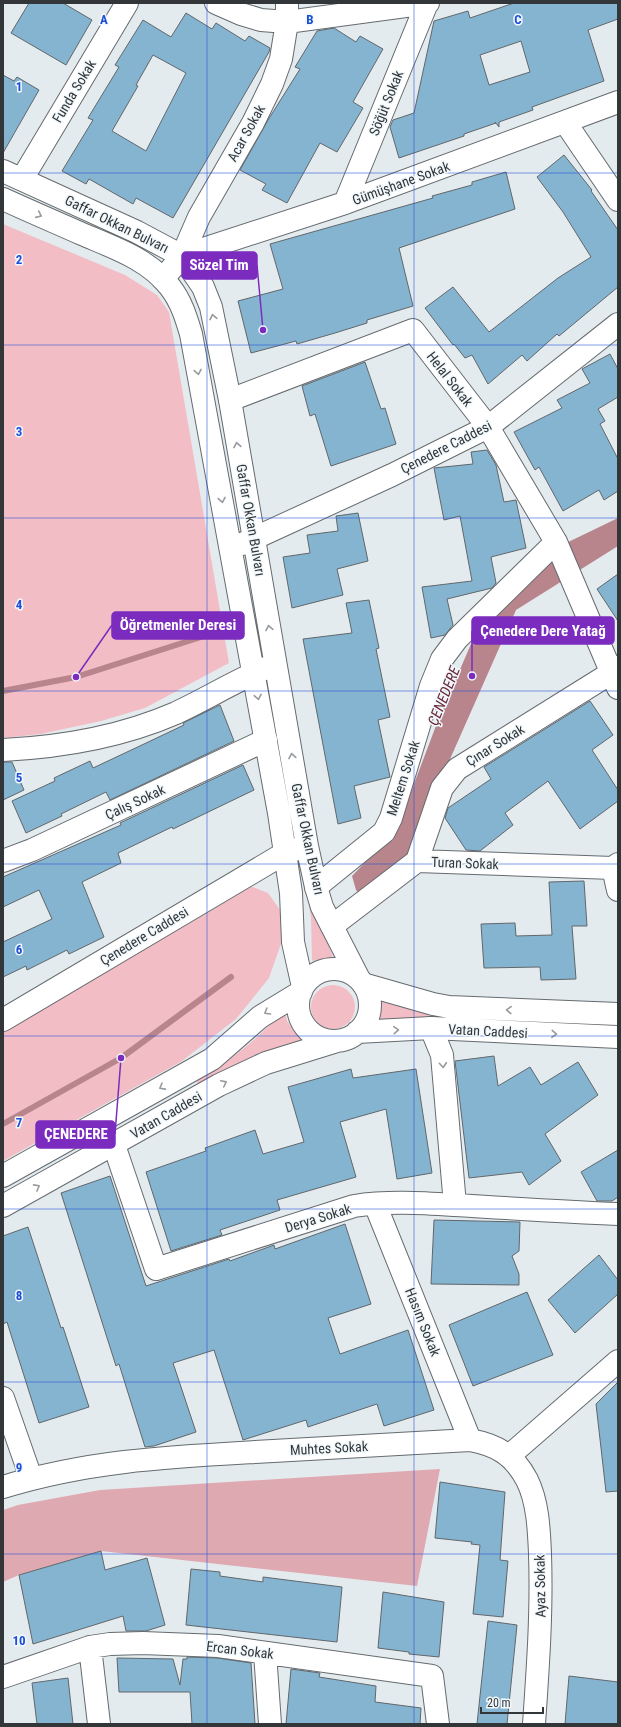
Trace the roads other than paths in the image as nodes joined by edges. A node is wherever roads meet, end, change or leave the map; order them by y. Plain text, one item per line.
1 (126, 3) edge
2 (216, 3) edge
3 (427, 3) edge
4 (287, 13) edge
5 (618, 102) edge
6 (565, 122) junction
7 (12, 175) edge
8 (3, 199) edge
9 (618, 200) edge
10 (345, 203) junction
11 (182, 256) junction
12 (163, 279) junction
13 (618, 324) edge
14 (230, 400) junction
15 (488, 427) junction
16 (254, 539) junction
17 (556, 542) junction
18 (231, 549) junction
19 (276, 664) junction
20 (254, 674) junction
21 (616, 676) edge
22 (266, 740) junction
23 (3, 750) edge
24 (307, 846) junction
25 (285, 853) junction
26 (3, 861) edge
27 (417, 861) junction
28 (616, 866) edge
29 (316, 886) junction
30 (618, 890) edge
31 (332, 926) junction
32 (361, 981) junction
33 (302, 990) junction
34 (618, 1014) edge
35 (3, 1020) edge
36 (431, 1028) junction
37 (357, 1032) junction
38 (618, 1037) edge
39 (337, 1041) junction
40 (114, 1145) junction
41 (3, 1176) edge
42 (375, 1204) junction
43 (455, 1205) junction
44 (3, 1206) edge
45 (618, 1214) edge
46 (618, 1361) edge
47 (3, 1398) edge
48 (470, 1440) junction
49 (509, 1456) junction
50 (31, 1478) junction
51 (3, 1487) edge
52 (90, 1648) junction
53 (264, 1653) junction
54 (3, 1677) edge
55 (99, 1724) edge
56 (270, 1724) edge
57 (438, 1724) edge
58 (534, 1724) edge

1 - 7 street, Funda Sokak
2 - 4 street
3 - 4 street
3 - 10 street, Söğüt Sokak
4 - 11 street, Acar Sokak
5 - 6 street, Gümüşhane Sokak
6 - 9 street
6 - 10 street, Gümüşhane Sokak
7 - 11 street, Gaffar Okkan Bulvarı
8 -> 12 street, Gaffar Okkan Bulvarı
10 - 11 street, Gümüşhane Sokak
11 - 12 street, Acar Sokak
14 -> 11 street, Gaffar Okkan Bulvarı
12 -> 18 street, Gaffar Okkan Bulvarı
13 - 15 street, Çenedere Caddesi
14 - 15 street, Helal Sokak
16 -> 14 street, Gaffar Okkan Bulvarı
15 - 16 street, Çenedere Caddesi
15 - 17 street, Helal Sokak
16 - 18 street, Çenedere Caddesi
19 -> 16 street, Gaffar Okkan Bulvarı
17 - 21 street, Helal Sokak
17 - 29 street, Meltem Sokak
18 - 20 street, Gaffar Okkan Bulvarı
19 - 20 street
24 -> 19 street, Gaffar Okkan Bulvarı
20 -> 22 street, Gaffar Okkan Bulvarı
20 - 23 street
21 - 27 street, Çınar Sokak
22 - 25 street, Gaffar Okkan Bulvarı
22 - 26 street, Çalış Sokak
24 - 25 street, Çenedere Caddesi
24 - 29 street, Gaffar Okkan Bulvarı
25 - 33 street, Gaffar Okkan Bulvarı
25 - 35 street, Çenedere Caddesi
27 - 28 street, Turan Sokak
27 - 31 street, Turan Sokak
28 - 30 street
29 - 31 street, Gaffar Okkan Bulvarı
31 - 32 street, Gaffar Okkan Bulvarı
32 - 33 street, Vatan Caddesi
34 -> 32 street, Vatan Caddesi
32 - 37 street
33 - 39 street
33 -> 41 street, Vatan Caddesi
37 -> 36 street, Vatan Caddesi
36 -> 38 street, Vatan Caddesi
36 -> 43 street
37 - 39 street, Vatan Caddesi
40 -> 39 street, Vatan Caddesi
40 - 42 street, Derya Sokak
44 -> 40 street, Vatan Caddesi
42 - 43 street, Derya Sokak
42 - 48 street, Hasım Sokak
43 - 45 street, Derya Sokak
46 - 49 street
47 - 50 street
48 - 49 street, Muhtes Sokak
48 - 50 street, Muhtes Sokak
49 - 58 street, Ayaz Sokak
50 - 51 street, Muhtes Sokak
52 - 53 street, Ercan Sokak
52 - 54 street, Ercan Sokak
52 - 55 street
53 - 56 street
53 - 57 street, Ercan Sokak

